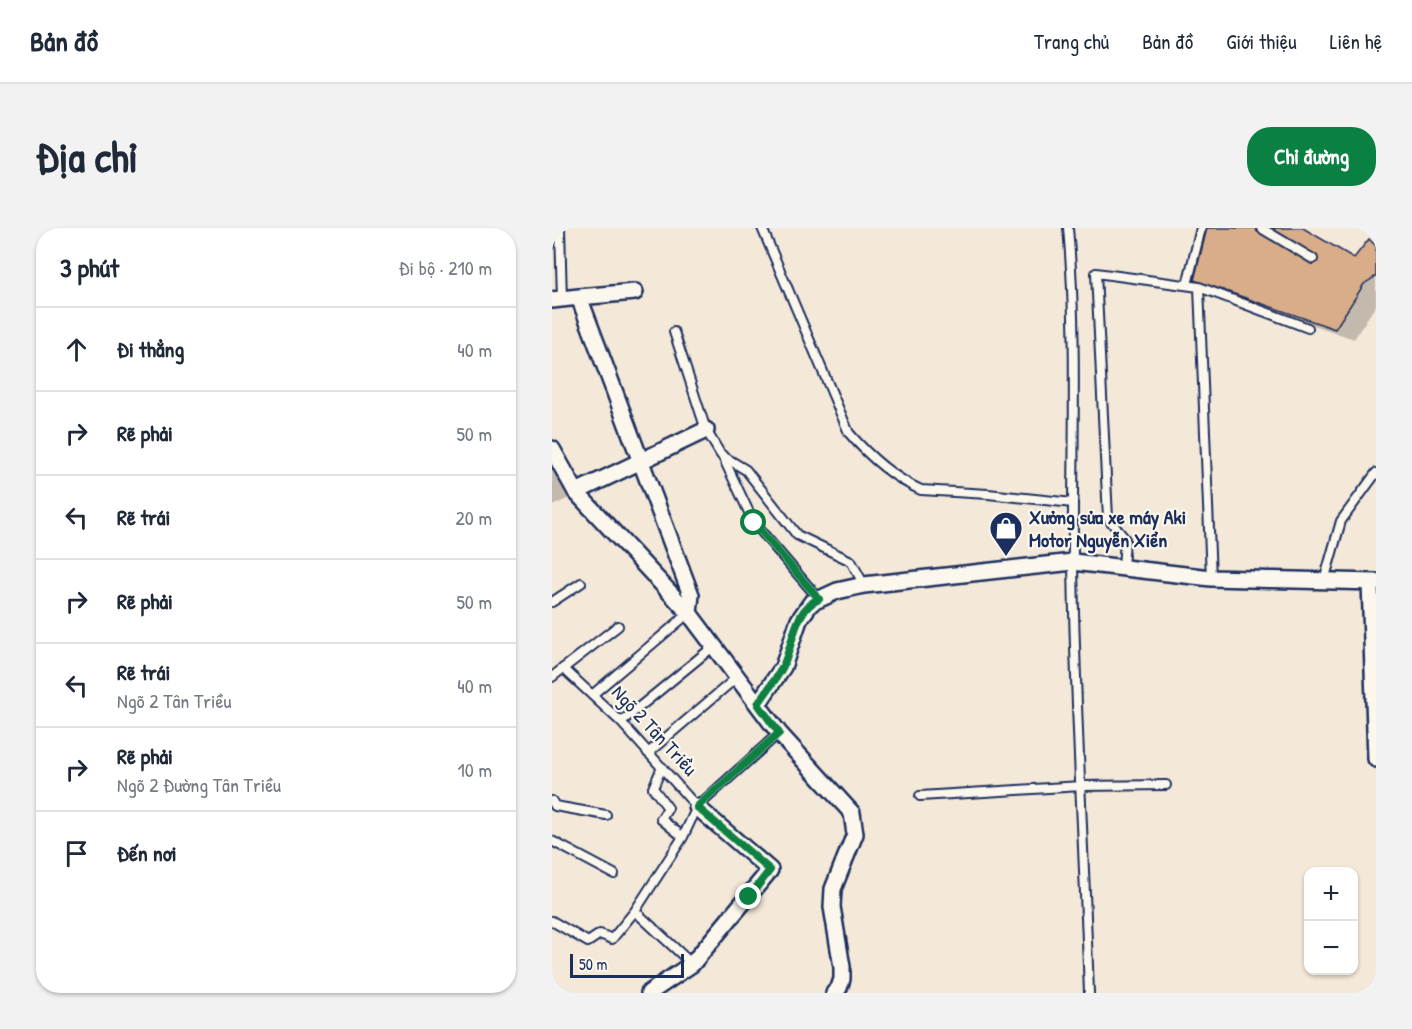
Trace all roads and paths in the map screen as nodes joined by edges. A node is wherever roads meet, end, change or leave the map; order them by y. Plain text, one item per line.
1 (560, 228) edge
2 (762, 228) edge
3 (1068, 228) edge
4 (1201, 228) edge
5 (1262, 228) edge
6 (1313, 259) dead end
7 (1187, 285) junction
8 (1199, 286) junction
9 (634, 291) dead end
10 (579, 297) junction
11 (557, 299) edge
12 (1308, 328) dead end
13 (674, 332) dead end
14 (706, 430) junction
15 (552, 449) edge
16 (721, 454) junction
17 (641, 462) junction
18 (1376, 472) edge
19 (576, 492) junction
20 (1073, 503) junction
21 (1073, 562) junction
22 (1124, 568) junction
23 (1211, 578) junction
24 (1324, 581) junction
25 (1373, 582) edge
26 (581, 583) dead end
27 (864, 585) junction
28 (819, 599) junction
29 (552, 602) edge
30 (689, 613) junction
31 (618, 626) dead end
32 (714, 646) junction
33 (563, 668) junction
34 (552, 677) edge
35 (736, 678) junction
36 (592, 695) junction
37 (758, 704) junction
38 (621, 722) junction
39 (779, 733) junction
40 (648, 753) junction
41 (1376, 759) edge
42 (662, 767) junction
43 (1166, 785) dead end
44 (1081, 786) junction
45 (920, 796) dead end
46 (553, 806) edge
47 (697, 807) junction
48 (606, 815) dead end
49 (683, 837) junction
50 (552, 841) edge
51 (614, 874) dead end
52 (635, 911) junction
53 (552, 921) edge
54 (692, 964) junction
55 (649, 993) edge
56 (834, 993) edge
57 (1089, 993) edge

1 - 11 lane
2 - 20 lane
3 - 20 lane
4 - 7 lane
5 - 6 lane
7 - 8 lane
7 - 22 lane
8 - 12 lane
8 - 23 lane
9 - 10 street
10 - 11 street
10 - 17 street
13 - 14 lane
14 - 16 lane
14 - 17 street
15 - 19 street
16 - 27 lane
16 - 28 lane
17 - 19 street
17 - 30 street
18 - 24 lane
19 - 30 street
20 - 21 lane
21 - 22 street
21 - 27 street
21 - 44 lane
22 - 23 street
23 - 24 street
24 - 25 street
25 - 41 street
26 - 29 lane
27 - 28 street
28 - 37 street
30 - 32 street
30 - 36 lane
31 - 33 lane
32 - 35 street
32 - 38 lane
33 - 34 lane
33 - 36 lane, Ngõ 2 Tân Triều
35 - 37 street
35 - 40 lane
36 - 38 lane, Ngõ 2 Tân Triều
37 - 39 street
38 - 40 lane, Ngõ 2 Tân Triều
39 - 47 lane
39 - 56 street
40 - 42 lane, Ngõ 2 Tân Triều
42 - 47 lane, Ngõ 2 Tân Triều
42 - 49 lane
43 - 44 lane
44 - 45 lane
44 - 57 lane
46 - 48 lane
47 - 49 lane
47 - 54 street, Ngõ 2 Tân Triều
49 - 52 lane
50 - 51 lane
52 - 53 lane
52 - 54 lane
54 - 55 street

